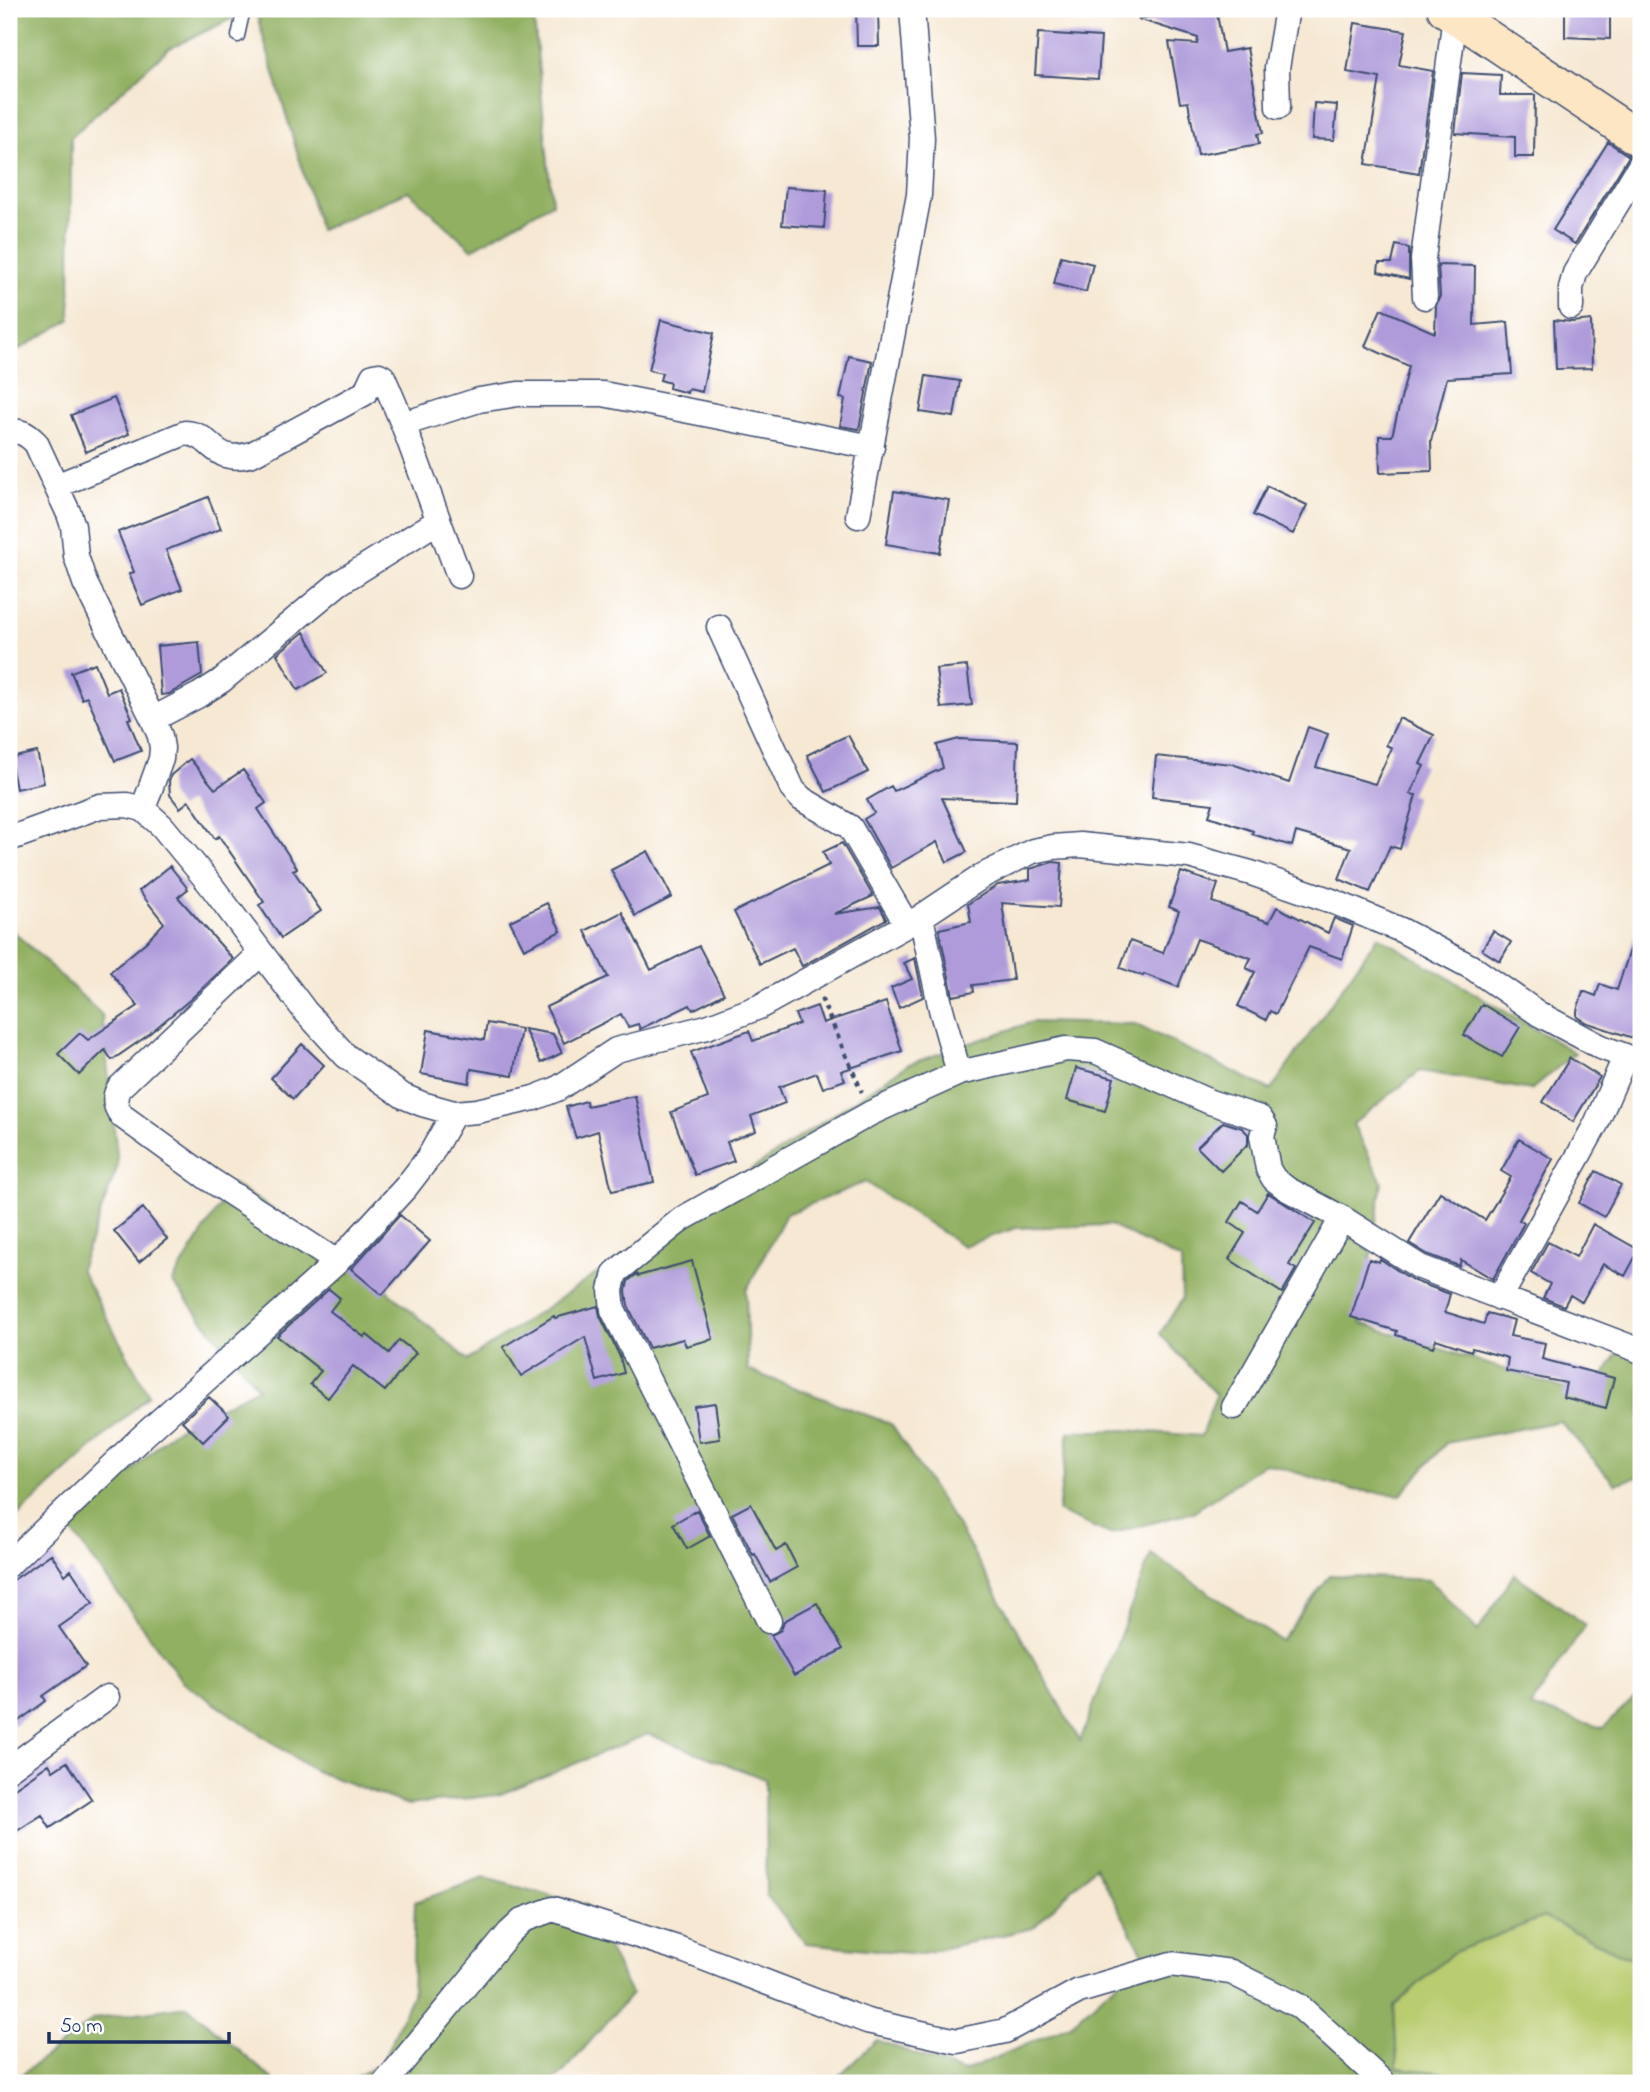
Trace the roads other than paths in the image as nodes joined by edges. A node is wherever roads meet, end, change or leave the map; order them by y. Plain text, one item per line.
1 (244, 9) edge
2 (912, 9) edge
3 (1287, 9) edge
4 (1450, 12) edge
5 (238, 36) dead end
6 (1278, 107) dead end
7 (1641, 140) edge
8 (1641, 164) edge
9 (1425, 297) dead end
10 (1572, 307) dead end
11 (403, 424) junction
12 (9, 432) edge
13 (872, 447) junction
14 (56, 486) junction
15 (858, 516) dead end
16 (438, 521) junction
17 (458, 576) dead end
18 (719, 628) dead end
19 (153, 719) junction
20 (143, 809) junction
21 (9, 839) edge
22 (914, 921) junction
23 (261, 953) junction
24 (1633, 1060) edge
25 (959, 1073) junction
26 (454, 1113) junction
27 (1342, 1218) junction
28 (337, 1262) junction
29 (1500, 1298) junction
30 (1641, 1351) edge
31 (1234, 1408) dead end
32 (9, 1564) edge
33 (769, 1621) dead end
34 (107, 1697) dead end
35 (9, 1769) edge
36 (386, 2083) edge
37 (1384, 2083) edge

1 - 5 lane
2 - 13 street
3 - 6 street
4 - 7 street
4 - 9 street
8 - 10 street
11 - 13 street
11 - 14 street
11 - 16 street
12 - 14 street
13 - 15 street
14 - 19 street
16 - 17 street
16 - 19 street
18 - 22 street
19 - 20 street
20 - 21 street
20 - 23 street
22 - 24 street
22 - 25 street
22 - 26 street
23 - 26 street
23 - 28 street
24 - 29 street
25 - 27 street
25 - 33 street
26 - 28 street
27 - 29 street
27 - 31 street
28 - 32 street
29 - 30 street
34 - 35 street
36 - 37 street

